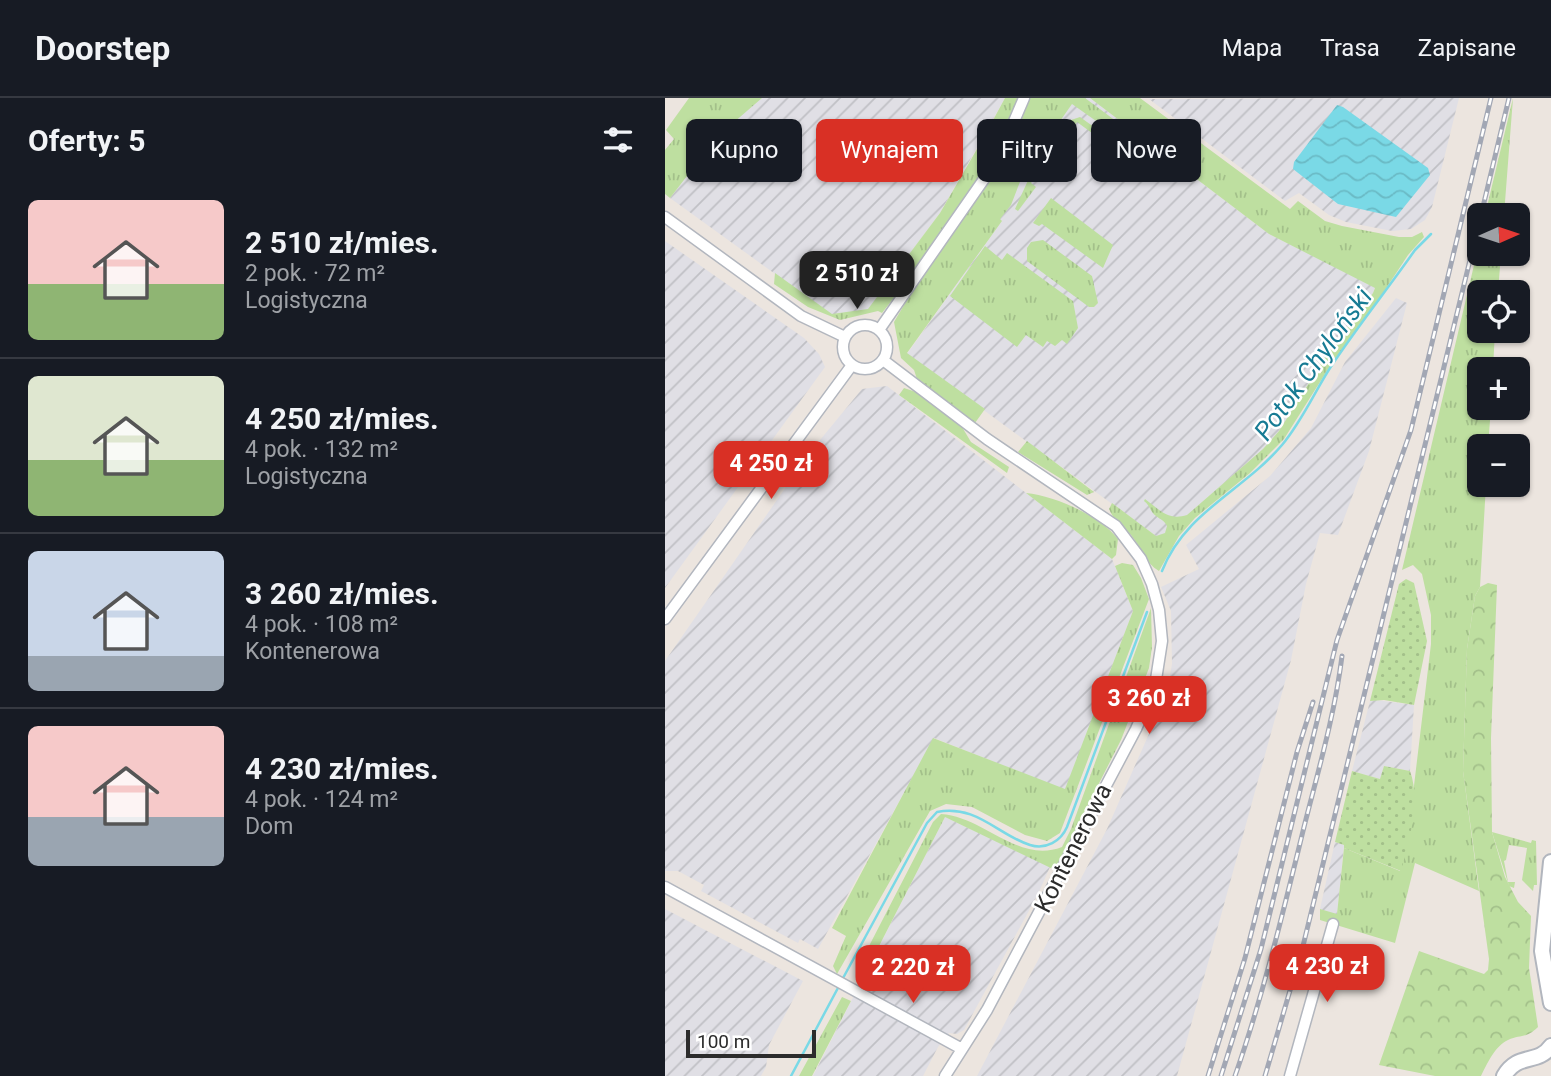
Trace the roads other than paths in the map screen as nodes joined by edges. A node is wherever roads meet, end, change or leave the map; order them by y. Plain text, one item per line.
1 (1024, 98) edge
2 (665, 217) edge
3 (879, 330) junction
4 (845, 337) junction
5 (883, 360) junction
6 (852, 365) junction
7 (665, 619) edge
8 (1551, 862) edge
9 (665, 887) edge
10 (1548, 915) edge
11 (1333, 924) dead end
12 (1551, 1003) edge
13 (1551, 1046) edge
14 (963, 1049) junction
15 (945, 1076) edge
16 (1290, 1076) edge
17 (1504, 1076) edge

1 - 3 street
2 - 4 street
3 - 4 street
3 - 5 street
4 - 6 street
5 - 6 street
5 - 14 street, Kontenerowa
6 - 7 street
8 - 10 street
9 - 14 street
10 - 12 street
11 - 16 street
13 - 17 street
14 - 15 street, Kontenerowa

